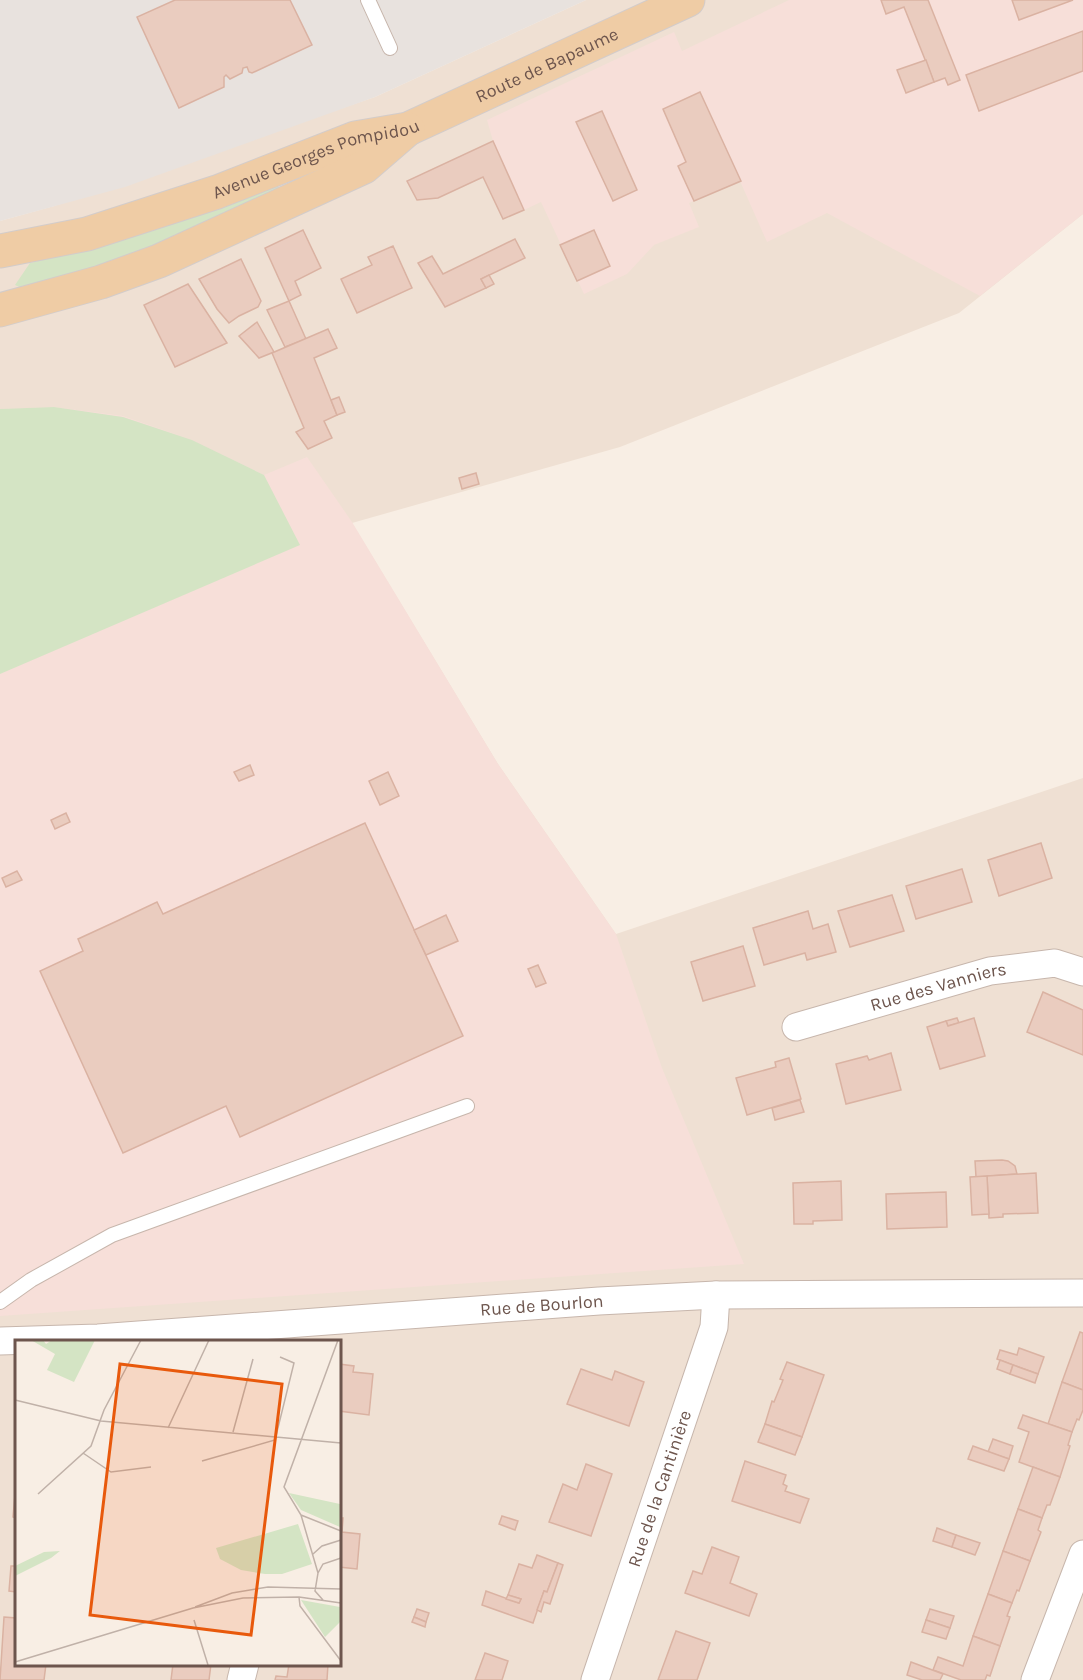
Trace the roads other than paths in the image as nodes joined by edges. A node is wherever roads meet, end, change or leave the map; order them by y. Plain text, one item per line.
1 (368, 0) edge
2 (688, 0) edge
3 (390, 48) dead end
4 (408, 129) junction
5 (35, 245) junction
6 (0, 251) edge
7 (0, 277) edge
8 (0, 310) edge
9 (1083, 972) edge
10 (796, 1027) dead end
11 (467, 1106) dead end
12 (1083, 1293) edge
13 (716, 1295) junction
14 (0, 1302) edge
15 (283, 1333) edge
16 (33, 1340) edge
17 (0, 1341) edge
18 (15, 1341) edge
19 (1083, 1554) edge
20 (245, 1665) edge
21 (242, 1680) edge
22 (595, 1680) edge
23 (1035, 1680) edge

1 - 3 lane
2 - 4 main road, Route de Bapaume
4 - 5 main road, Avenue Georges Pompidou
4 - 8 main road, Avenue Georges Pompidou
5 - 6 main road, Avenue Georges Pompidou
5 - 7 main road
9 - 10 street, Rue des Vanniers
11 - 14 lane
12 - 13 street, Rue de Bourlon
13 - 15 street, Rue de Bourlon
13 - 22 street, Rue de la Cantinière
15 - 16 street, Rue de Bourlon
17 - 18 street, Rue de Bourlon
19 - 23 street
20 - 21 street

